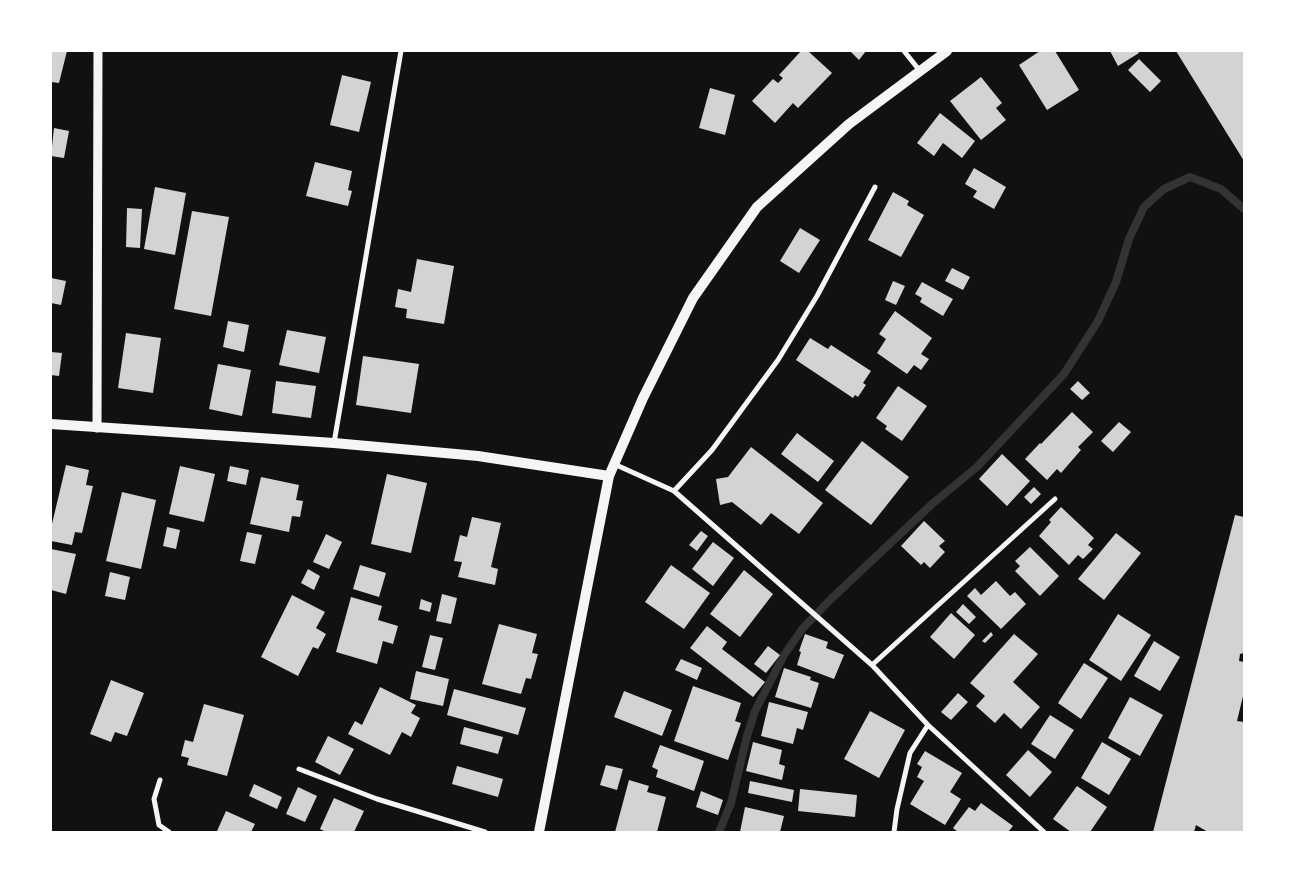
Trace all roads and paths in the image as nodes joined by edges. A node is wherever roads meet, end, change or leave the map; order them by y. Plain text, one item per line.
1 (98, 51) edge
2 (401, 51) edge
3 (904, 51) edge
4 (947, 51) edge
5 (920, 71) junction
6 (875, 186) dead end
7 (51, 424) edge
8 (97, 428) junction
9 (334, 443) junction
10 (614, 464) junction
11 (609, 476) junction
12 (674, 490) junction
13 (1055, 499) dead end
14 (872, 665) junction
15 (928, 725) junction
16 (300, 769) dead end
17 (160, 780) dead end
18 (169, 832) edge
19 (485, 832) edge
20 (539, 832) edge
21 (894, 832) edge
22 (1044, 832) edge

1 - 8 street
2 - 9 street
3 - 5 street
4 - 5 main road
5 - 10 main road
6 - 12 street
7 - 8 main road
8 - 9 main road
9 - 11 main road
10 - 11 main road
10 - 12 street
11 - 20 main road
12 - 14 street
13 - 14 street
14 - 15 street
15 - 21 street
15 - 22 street
16 - 19 street
17 - 18 street

